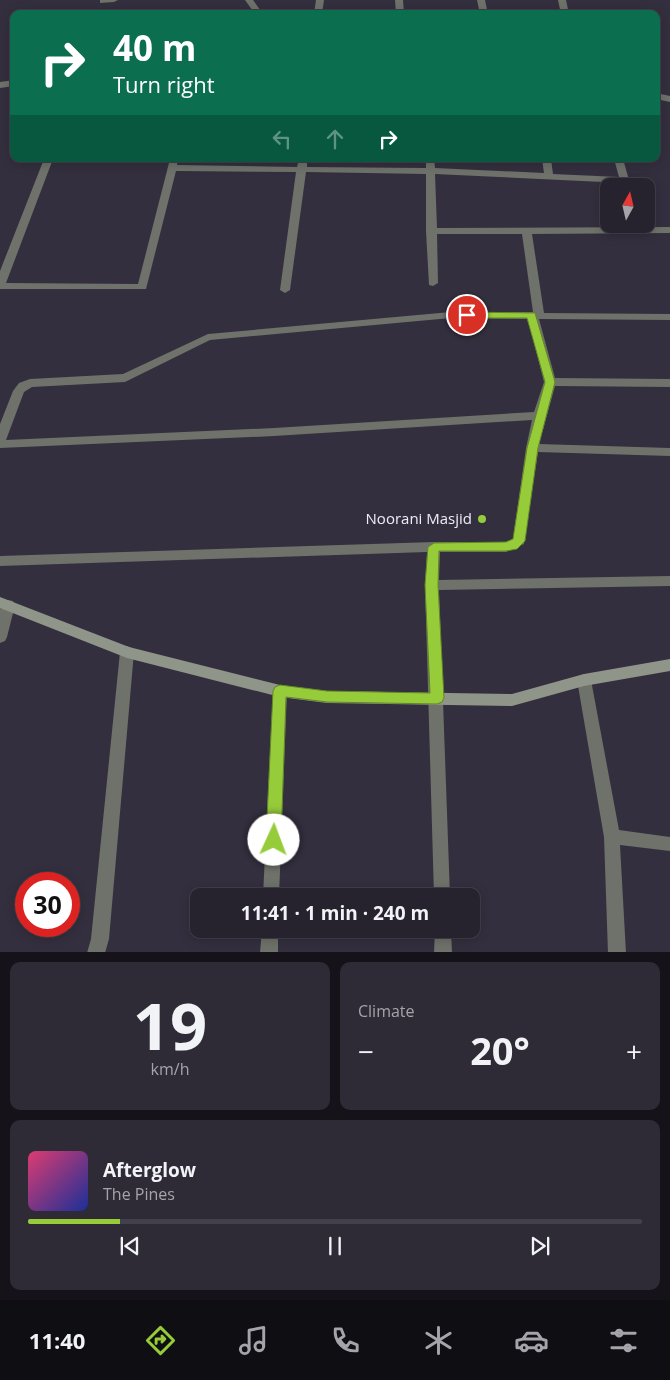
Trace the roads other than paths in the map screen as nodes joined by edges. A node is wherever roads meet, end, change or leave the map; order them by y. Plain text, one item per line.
1 (114, 0) edge
2 (249, 0) edge
3 (103, 1) dead end
4 (257, 10) edge
5 (47, 162) edge
6 (303, 162) edge
7 (430, 162) edge
8 (547, 162) edge
9 (620, 162) edge
10 (173, 163) edge
11 (302, 170) junction
12 (430, 172) junction
13 (548, 176) junction
14 (670, 230) edge
15 (527, 231) junction
16 (431, 232) junction
17 (433, 283) dead end
18 (0, 286) edge
19 (285, 290) dead end
20 (536, 315) junction
21 (670, 317) edge
22 (550, 382) junction
23 (670, 383) edge
24 (539, 416) junction
25 (0, 439) edge
26 (0, 444) edge
27 (532, 448) junction
28 (670, 452) edge
29 (434, 547) junction
30 (0, 561) edge
31 (670, 581) edge
32 (432, 585) junction
33 (4, 604) edge
34 (0, 637) edge
35 (127, 652) junction
36 (670, 665) edge
37 (584, 680) junction
38 (280, 691) junction
39 (437, 698) junction
40 (612, 837) junction
41 (670, 844) edge
42 (272, 888) edge
43 (442, 888) edge
44 (270, 938) edge
45 (443, 938) edge
46 (96, 952) edge
47 (269, 952) edge
48 (444, 952) edge
49 (617, 952) edge

1 - 3 street
2 - 4 street
5 - 18 street
6 - 11 street
7 - 12 street
8 - 13 street
9 - 13 street
10 - 11 street
10 - 18 street
11 - 12 street
11 - 19 street
12 - 13 street
12 - 16 street
14 - 15 street
15 - 16 street
15 - 20 street
16 - 17 street
20 - 21 street
20 - 22 street
20 - 25 street
22 - 23 street
22 - 24 street
24 - 26 street
24 - 27 street
27 - 28 street
27 - 29 street
29 - 30 street
29 - 32 street
31 - 32 street
32 - 39 street
33 - 34 street
33 - 35 main road
35 - 38 main road
35 - 46 street
36 - 37 main road
37 - 39 main road
37 - 40 street
38 - 39 main road
38 - 42 street
39 - 43 street
40 - 41 street
40 - 49 street
44 - 47 street
45 - 48 street

